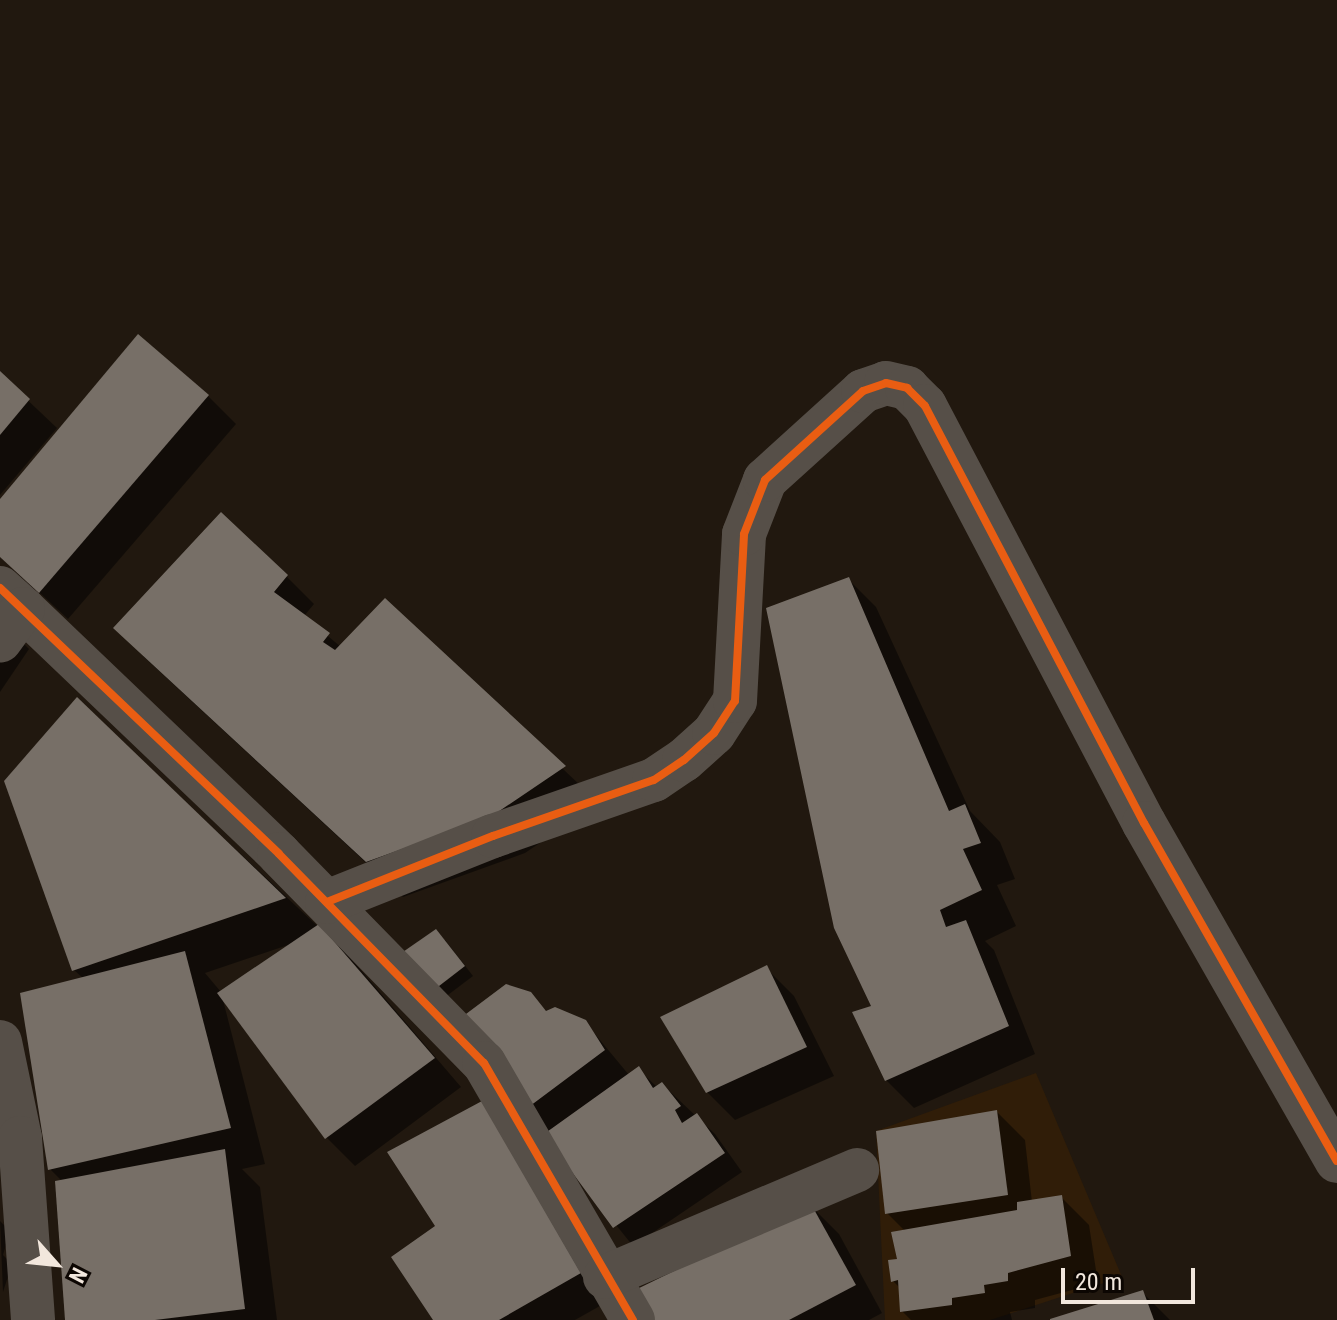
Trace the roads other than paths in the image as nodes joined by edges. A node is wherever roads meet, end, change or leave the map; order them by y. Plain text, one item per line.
1 (8, 613) edge
2 (327, 902) junction
3 (0, 1042) edge
4 (10, 1134) edge
5 (1337, 1161) edge
6 (857, 1170) dead end
7 (605, 1277) junction
8 (33, 1320) edge
9 (633, 1320) edge

1 - 2 street
2 - 5 street
2 - 7 street
3 - 4 street
4 - 8 street
6 - 7 street
7 - 9 street

